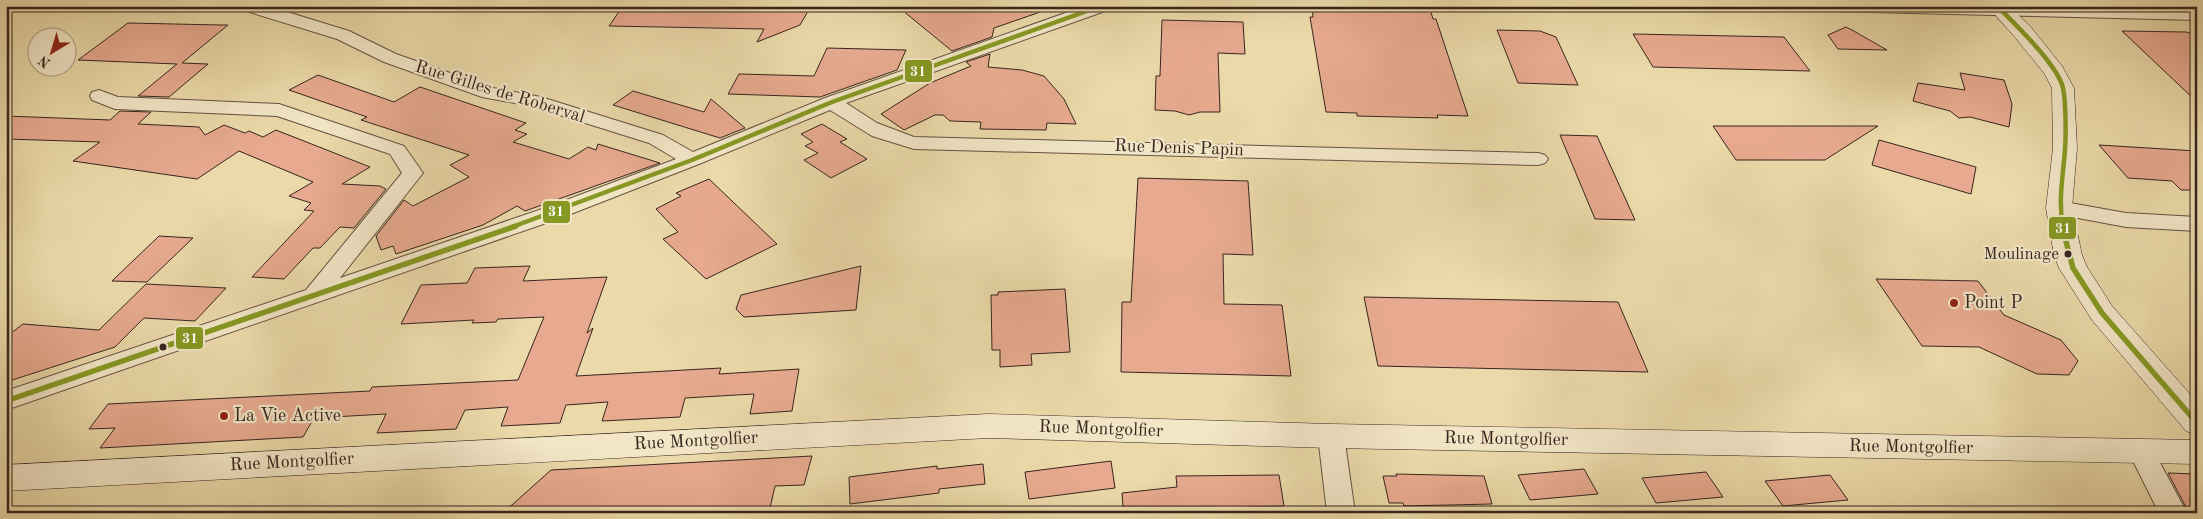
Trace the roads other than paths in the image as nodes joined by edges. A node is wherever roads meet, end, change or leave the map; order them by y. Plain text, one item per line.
1 (250, 6) edge
2 (306, 6) edge
3 (1102, 6) edge
4 (1829, 6) edge
5 (1999, 8) edge
6 (2197, 15) edge
7 (285, 16) junction
8 (99, 96) dead end
9 (832, 102) junction
10 (1538, 159) dead end
11 (692, 160) junction
12 (2059, 208) junction
13 (2197, 224) edge
14 (314, 295) junction
15 (6, 401) edge
16 (2197, 423) edge
17 (1331, 436) junction
18 (2141, 452) junction
19 (2197, 452) edge
20 (6, 478) edge
21 (1341, 513) edge
22 (2173, 513) edge

1 - 7 street, Rue Gilles de Roberval
2 - 7 street
3 - 9 street
4 - 5 street
5 - 6 street
5 - 12 street
7 - 11 street, Rue Gilles de Roberval
8 - 14 street
9 - 10 street, Rue Denis Papin
9 - 11 street
11 - 14 street
12 - 13 street
12 - 16 street
14 - 15 street
17 - 18 street, Rue Montgolfier
17 - 20 street, Rue Montgolfier
17 - 21 street
18 - 19 street, Rue Montgolfier
18 - 22 street

